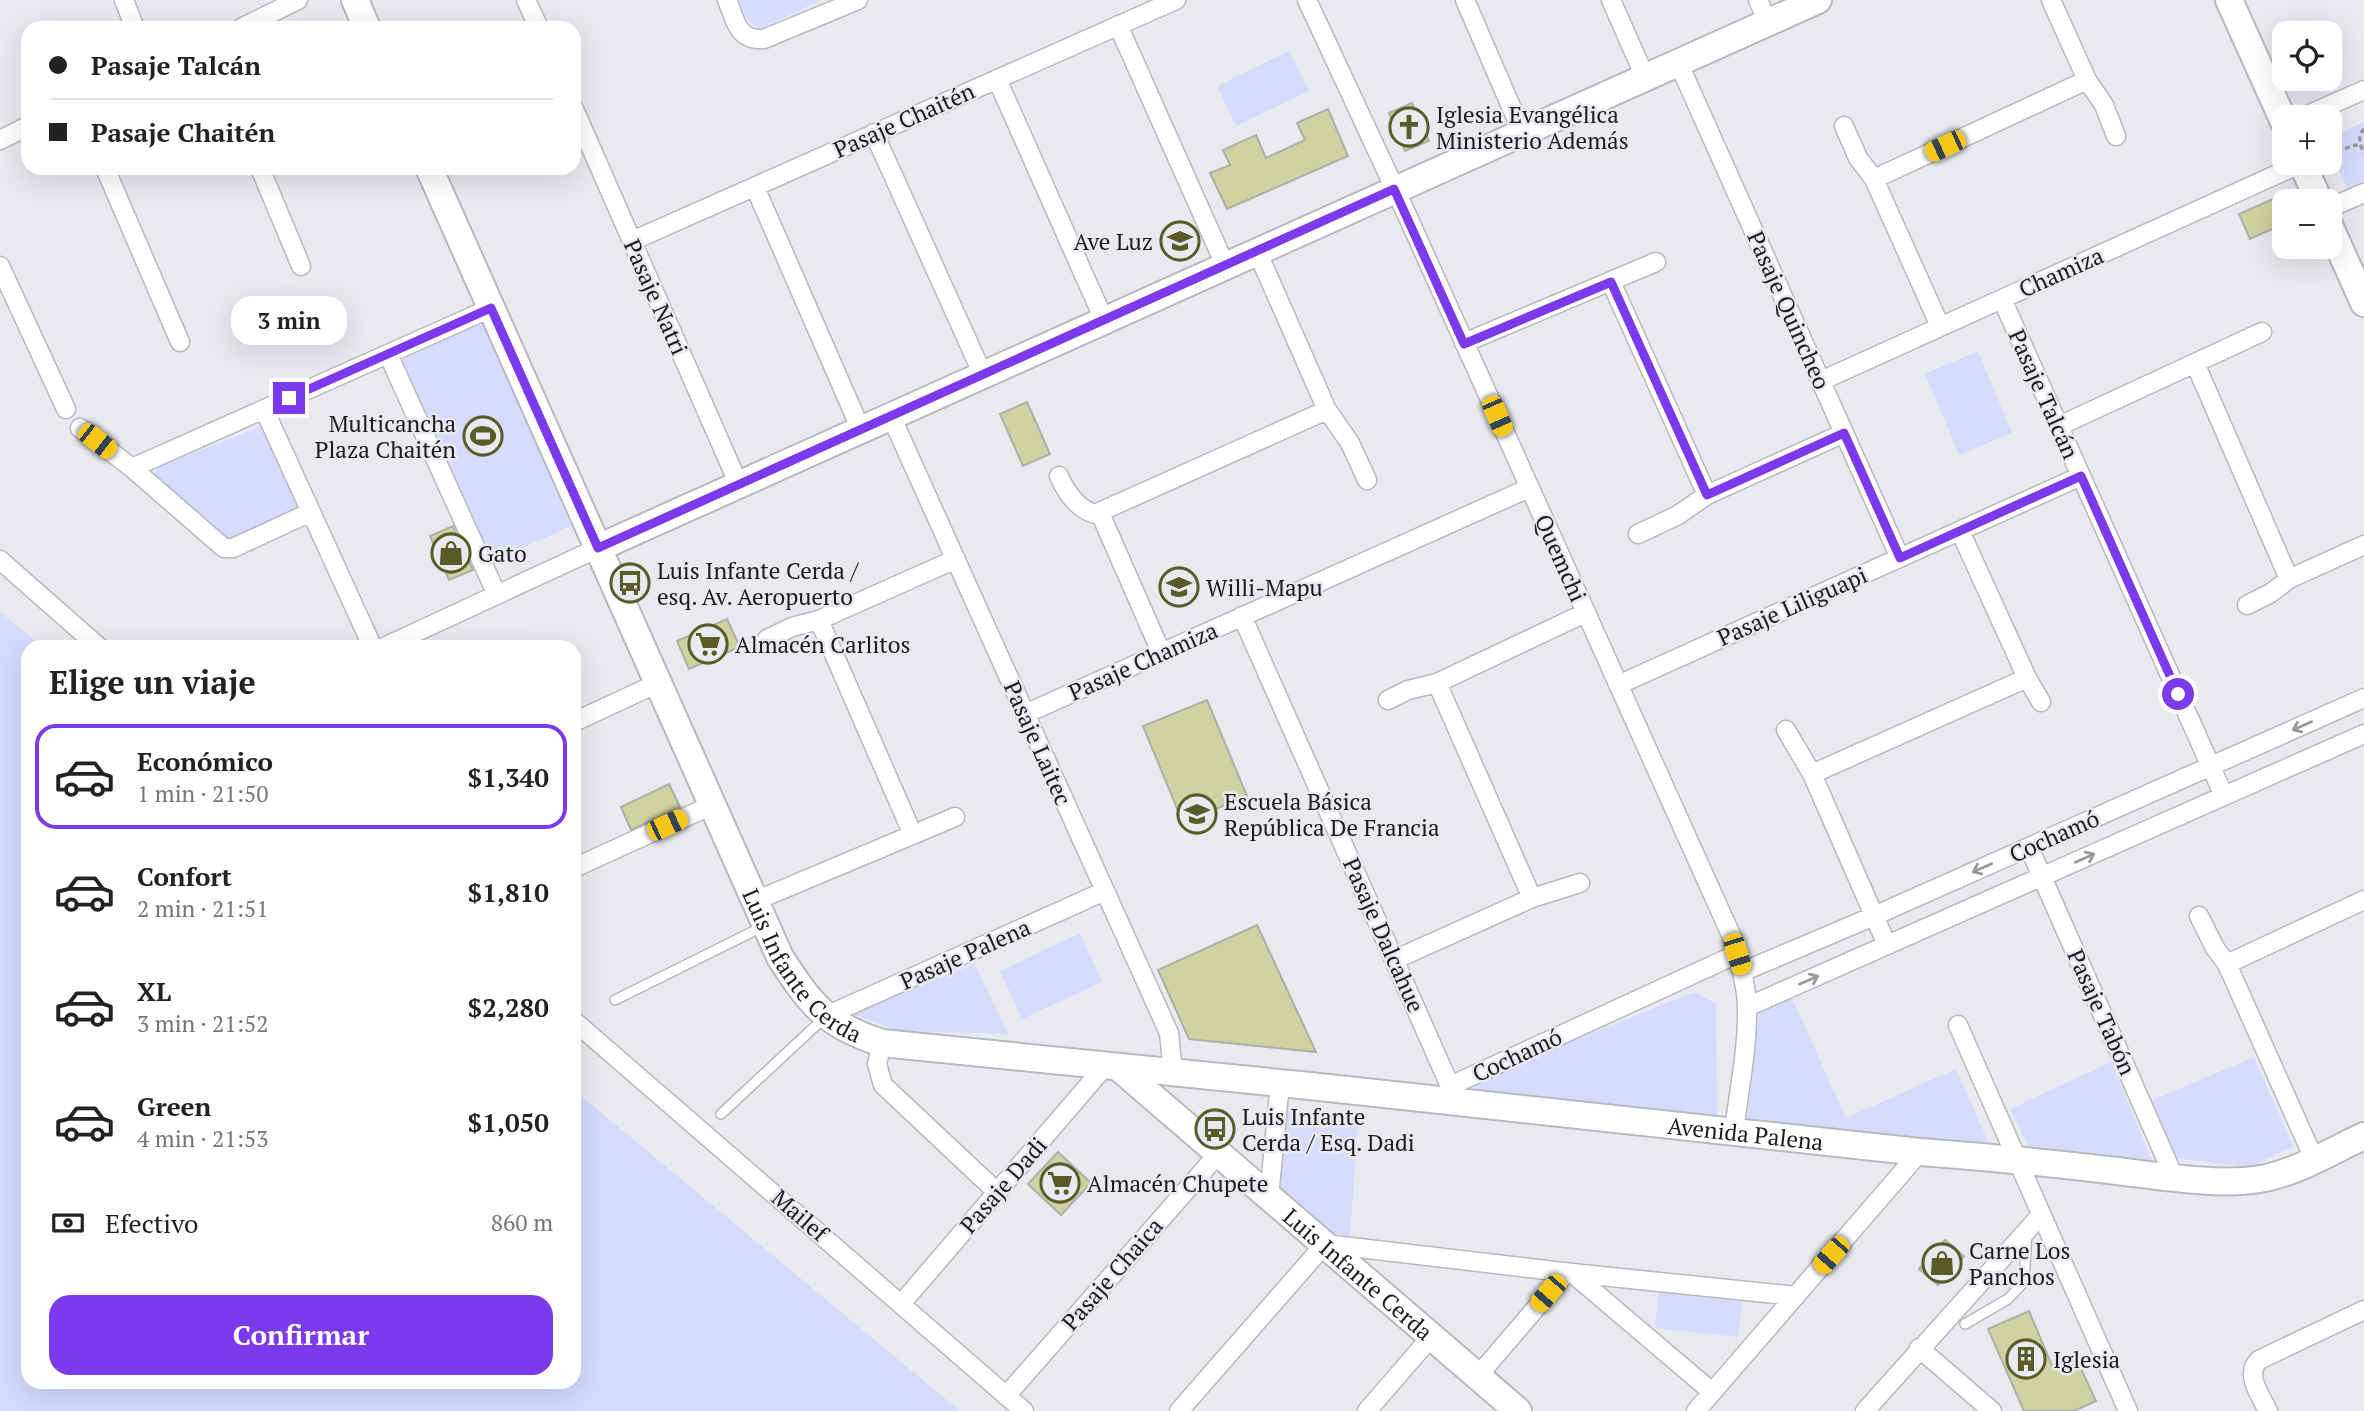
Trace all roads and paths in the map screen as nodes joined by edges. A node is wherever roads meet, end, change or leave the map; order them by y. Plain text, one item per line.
1 (124, 0) edge
2 (298, 0) edge
3 (355, 0) edge
4 (526, 0) edge
5 (727, 0) edge
6 (858, 0) edge
7 (1176, 0) edge
8 (1307, 0) edge
9 (1465, 0) edge
10 (1611, 0) edge
11 (1818, 0) edge
12 (2051, 0) edge
13 (2230, 0) edge
14 (1763, 11) edge
15 (132, 21) edge
16 (255, 21) edge
17 (364, 21) edge
18 (536, 21) edge
19 (1118, 26) junction
20 (1678, 62) junction
21 (1646, 77) junction
22 (997, 79) junction
23 (2087, 80) junction
24 (2364, 90) edge
25 (2276, 105) edge
26 (2330, 105) edge
27 (581, 125) edge
28 (1844, 126) dead end
29 (2364, 129) edge
30 (21, 130) edge
31 (1522, 132) junction
32 (874, 134) junction
33 (2116, 136) dead end
34 (0, 139) edge
35 (2359, 144) junction
36 (2342, 150) edge
37 (2364, 153) edge
38 (108, 175) edge
39 (263, 175) edge
40 (432, 175) edge
41 (2276, 175) edge
42 (1874, 179) junction
43 (755, 187) junction
44 (1394, 189) junction
45 (2364, 193) edge
46 (2342, 202) edge
47 (632, 241) junction
48 (1257, 251) junction
49 (2342, 254) edge
50 (1656, 262) dead end
51 (1225, 265) junction
52 (0, 266) edge
53 (301, 266) dead end
54 (1611, 282) junction
55 (2002, 299) junction
56 (2364, 303) edge
57 (491, 308) junction
58 (1104, 320) junction
59 (1940, 326) junction
60 (2262, 332) dead end
61 (180, 342) dead end
62 (1464, 344) junction
63 (388, 354) junction
64 (2195, 363) junction
65 (983, 375) junction
66 (1821, 381) junction
67 (66, 409) dead end
68 (264, 409) junction
69 (1327, 410) junction
70 (891, 416) junction
71 (2059, 426) junction
72 (80, 428) dead end
73 (861, 429) junction
74 (1844, 433) junction
75 (132, 468) junction
76 (1059, 476) dead end
77 (2081, 476) junction
78 (1367, 480) dead end
79 (739, 485) junction
80 (1529, 488) junction
81 (1707, 495) junction
82 (311, 512) junction
83 (1100, 513) junction
84 (1960, 531) junction
85 (1638, 534) dead end
86 (2364, 545) edge
87 (598, 548) junction
88 (1900, 558) junction
89 (0, 559) edge
90 (956, 559) junction
91 (2289, 579) junction
92 (497, 595) junction
93 (2247, 605) dead end
94 (1586, 613) junction
95 (1242, 616) junction
96 (819, 620) junction
97 (767, 639) dead end
98 (91, 640) edge
99 (369, 640) edge
100 (399, 640) edge
101 (1161, 652) junction
102 (2027, 678) junction
103 (658, 683) junction
104 (1437, 683) junction
105 (1618, 684) junction
106 (2364, 698) edge
107 (1388, 700) dead end
108 (2041, 702) dead end
109 (1025, 713) junction
110 (581, 719) edge
111 (1786, 730) dead end
112 (2364, 734) edge
113 (2211, 766) junction
114 (1812, 774) junction
115 (2224, 796) junction
116 (712, 804) junction
117 (955, 817) dead end
118 (913, 835) junction
119 (2029, 847) junction
120 (581, 865) edge
121 (2042, 876) junction
122 (1580, 883) dead end
123 (1105, 891) junction
124 (1532, 898) junction
125 (2364, 900) edge
126 (755, 901) junction
127 (1874, 916) junction
128 (2199, 916) dead end
129 (766, 925) junction
130 (1887, 945) junction
131 (1737, 954) junction
132 (1394, 960) junction
133 (2227, 964) junction
134 (1742, 972) junction
135 (615, 1000) dead end
136 (1747, 1007) junction
137 (826, 1016) junction
138 (1958, 1026) dead end
139 (581, 1027) edge
140 (882, 1043) junction
141 (1112, 1066) junction
142 (1173, 1073) junction
143 (1280, 1083) junction
144 (1450, 1094) junction
145 (721, 1114) dead end
146 (1734, 1131) junction
147 (2364, 1136) edge
148 (1920, 1152) junction
149 (1219, 1153) junction
150 (2015, 1159) junction
151 (2314, 1159) junction
152 (2174, 1177) junction
153 (997, 1192) junction
154 (1269, 1197) junction
155 (2041, 1215) junction
156 (2027, 1230) junction
157 (1325, 1244) junction
158 (1569, 1273) junction
159 (1796, 1296) junction
160 (901, 1304) junction
161 (2364, 1311) edge
162 (1965, 1324) dead end
163 (1431, 1337) junction
164 (1919, 1349) junction
165 (1477, 1377) junction
166 (1712, 1392) junction
167 (1006, 1395) junction
168 (1024, 1411) edge
169 (1179, 1411) edge
170 (1367, 1411) edge
171 (1518, 1411) edge
172 (1696, 1411) edge
173 (1865, 1411) edge
174 (1992, 1411) edge
175 (2128, 1411) edge
176 (2268, 1411) edge

1 - 15 street
2 - 16 street
3 - 17 street
4 - 18 street
5 - 6 street
7 - 19 street, Pasaje Chaitén
8 - 44 street, Quemchi
9 - 31 street
10 - 21 street
11 - 14 street
12 - 23 street
13 - 25 street
14 - 20 street
19 - 22 street, Pasaje Chaitén
19 - 51 street
20 - 21 street
20 - 66 street, Pasaje Quincheo
21 - 31 street
22 - 32 street, Pasaje Chaitén
22 - 58 street
23 - 33 street
23 - 42 street
24 - 26 street
27 - 47 street, Pasaje Natri
28 - 42 street
29 - 35 path
30 - 34 street
31 - 44 street
32 - 43 street, Pasaje Chaitén
32 - 65 street
35 - 36 path
35 - 37 path
38 - 61 street
39 - 53 street
40 - 57 street, Luis Infante Cerda
41 - 55 street, Chamiza
42 - 59 street
43 - 47 street, Pasaje Chaitén
43 - 73 street
44 - 48 street
44 - 62 street, Quemchi
45 - 46 street
47 - 79 street, Pasaje Natri
48 - 51 street
48 - 69 street
49 - 56 street
50 - 54 street
51 - 58 street
52 - 67 street
54 - 62 street
54 - 81 street
55 - 59 street, Chamiza
55 - 71 street, Pasaje Talcán
57 - 63 street
57 - 87 street, Luis Infante Cerda
58 - 65 street
59 - 66 street, Chamiza
60 - 64 street
62 - 80 street, Quemchi
63 - 68 street
63 - 92 street
64 - 71 street
64 - 91 street
65 - 70 street
66 - 74 street, Pasaje Quincheo
68 - 75 street
68 - 82 street
69 - 78 street
69 - 83 street
70 - 73 street
70 - 90 street, Pasaje Laitec
71 - 77 street, Pasaje Talcán
72 - 75 street
73 - 79 street
74 - 81 street
74 - 88 street, Pasaje Quincheo
75 - 82 street
76 - 83 street
77 - 84 street, Pasaje Liliguapi
77 - 113 street, Pasaje Talcán
79 - 87 street
80 - 94 street, Quemchi
80 - 95 street, Pasaje Chamiza
81 - 85 street
82 - 99 street
83 - 101 street
84 - 88 street, Pasaje Liliguapi
84 - 102 street
86 - 91 street
87 - 92 street
87 - 103 street, Luis Infante Cerda
88 - 105 street, Pasaje Liliguapi
89 - 98 street
90 - 96 street
90 - 109 street, Pasaje Laitec
91 - 93 street
92 - 100 street
94 - 104 street
94 - 105 street, Quemchi
95 - 101 street, Pasaje Chamiza
95 - 132 street, Pasaje Dalcahue
96 - 97 street
96 - 118 street
101 - 109 street, Pasaje Chamiza
102 - 108 street
102 - 114 street
103 - 110 street
103 - 116 street, Luis Infante Cerda
104 - 107 street
104 - 124 street
105 - 131 street, Quemchi
106 -> 113 street, Cochamó
109 - 123 street, Pasaje Laitec
111 - 114 street
112 - 115 street, Cochamó
113 - 115 street, Pasaje Talcán
113 - 119 street, Cochamó
114 - 127 street
121 -> 115 street, Cochamó
116 - 120 street
116 - 126 street, Luis Infante Cerda
117 - 118 street
118 - 126 street
119 - 121 street, Pasaje Tabón
119 -> 127 street, Cochamó
121 - 130 street, Cochamó
121 - 152 street, Pasaje Tabón
122 - 124 street
123 - 137 street, Pasaje Palena
123 - 142 street, Pasaje Laitec
124 - 132 street
125 - 133 street
126 - 129 street, Luis Infante Cerda
127 - 130 street
127 - 134 street, Cochamó
128 - 133 street
129 - 135 lane
129 - 137 street, Luis Infante Cerda
136 -> 130 street, Cochamó
131 - 134 street, Quemchi
131 - 144 street, Cochamó
132 - 144 street, Pasaje Dalcahue
133 - 151 street
134 - 136 street, Quemchi
136 - 146 street, Quemchi
137 - 140 street, Luis Infante Cerda
137 - 145 lane
138 - 150 street
139 - 160 street, Mailef
140 - 141 street, Luis Infante Cerda
140 - 153 street
141 - 142 street, Avenida Palena
141 - 149 street, Luis Infante Cerda
141 - 153 street, Pasaje Dadi
142 - 143 street, Avenida Palena
143 - 144 street, Avenida Palena
143 - 154 street
144 - 146 street, Avenida Palena
146 - 148 street, Avenida Palena
147 - 151 street, Avenida Palena
148 - 150 street, Avenida Palena
148 - 159 street
149 - 154 street, Luis Infante Cerda
149 - 167 street, Pasaje Chaica
150 - 152 street, Avenida Palena
150 - 155 street
151 - 152 street, Avenida Palena
153 - 160 street, Pasaje Dadi
154 - 157 street, Luis Infante Cerda
155 - 156 street
155 - 175 street
156 - 162 lane
156 - 164 street
157 - 158 street
157 - 163 street, Luis Infante Cerda
157 - 169 street
158 - 159 street
158 - 165 street
158 - 166 street
159 - 166 street
160 - 167 street, Mailef
161 - 176 street
163 - 165 street, Luis Infante Cerda
163 - 170 street
164 - 173 street
164 - 174 street
165 - 171 street, Luis Infante Cerda
166 - 172 street
167 - 168 street, Mailef

